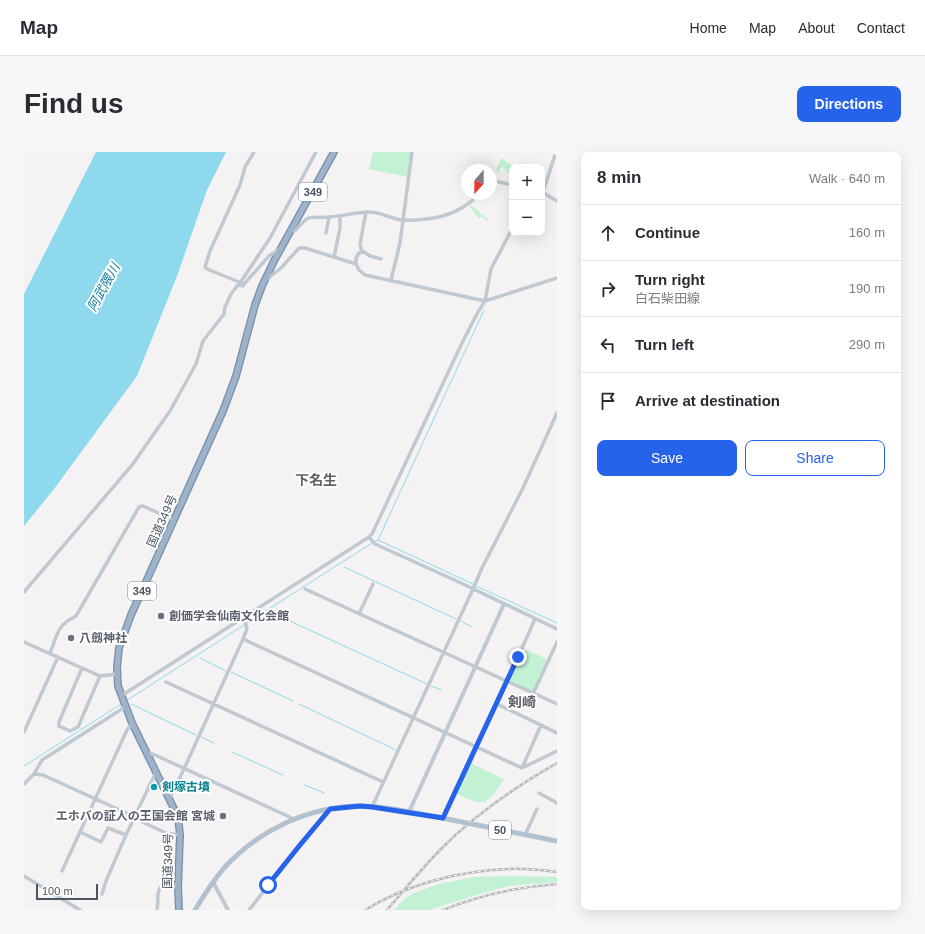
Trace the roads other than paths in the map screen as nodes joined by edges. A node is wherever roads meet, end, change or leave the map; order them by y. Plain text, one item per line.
1 (254, 152) edge
2 (316, 152) edge
3 (334, 152) edge
4 (412, 152) edge
5 (556, 152) edge
6 (497, 181) edge
7 (545, 183) edge
8 (509, 184) edge
9 (545, 194) edge
10 (473, 200) edge
11 (557, 201) edge
12 (366, 212) junction
13 (340, 216) junction
14 (329, 217) junction
15 (403, 220) junction
16 (292, 231) junction
17 (326, 233) dead end
18 (509, 235) edge
19 (283, 247) junction
20 (362, 252) junction
21 (334, 257) junction
22 (381, 260) dead end
23 (356, 264) junction
24 (557, 278) edge
25 (265, 280) junction
26 (391, 280) junction
27 (242, 283) junction
28 (485, 302) junction
29 (557, 413) edge
30 (174, 520) junction
31 (370, 538) junction
32 (373, 584) dead end
33 (474, 587) junction
34 (305, 589) dead end
35 (24, 592) edge
36 (504, 604) junction
37 (359, 614) junction
38 (245, 618) junction
39 (535, 619) junction
40 (557, 629) edge
41 (243, 639) junction
42 (24, 642) edge
43 (557, 642) edge
44 (443, 652) junction
45 (50, 653) junction
46 (58, 657) junction
47 (474, 667) junction
48 (82, 668) junction
49 (117, 674) junction
50 (100, 676) junction
51 (166, 682) dead end
52 (506, 682) junction
53 (533, 694) junction
54 (122, 697) junction
55 (213, 704) junction
56 (497, 704) junction
57 (557, 704) edge
58 (125, 706) junction
59 (414, 717) junction
60 (132, 723) junction
61 (540, 725) junction
62 (24, 732) edge
63 (445, 732) junction
64 (557, 733) edge
65 (476, 747) junction
66 (557, 751) edge
67 (146, 752) junction
68 (522, 768) junction
69 (184, 769) junction
70 (156, 772) junction
71 (34, 774) junction
72 (383, 782) junction
73 (24, 784) edge
74 (539, 793) dead end
75 (96, 798) junction
76 (169, 799) junction
77 (557, 802) edge
78 (372, 807) junction
79 (330, 809) junction
80 (537, 810) dead end
81 (409, 812) junction
82 (134, 818) junction
83 (443, 818) junction
84 (294, 819) junction
85 (80, 832) junction
86 (126, 835) junction
87 (180, 835) junction
88 (525, 835) junction
89 (557, 841) edge
90 (62, 871) dead end
91 (24, 876) edge
92 (213, 882) junction
93 (178, 887) junction
94 (102, 894) dead end
95 (80, 910) edge
96 (157, 910) edge
97 (179, 910) edge
98 (195, 910) edge
99 (228, 910) edge
100 (249, 910) edge

1 - 27 street
2 - 27 street
3 - 16 highway, 国道349号 / 349
4 - 15 street
5 - 7 street
6 - 8 street
9 - 11 street
10 - 15 street
12 - 13 street
12 - 15 street
12 - 20 street
13 - 14 street
13 - 21 street
14 - 16 street
14 - 17 street
15 - 26 street
16 - 19 highway, 国道349号 / 349
18 - 28 street
19 - 25 highway, 国道349号 / 349
19 - 27 street
20 - 22 street
20 - 23 street
21 - 23 street
21 - 25 street
23 - 26 street
24 - 28 street
25 - 30 highway, 国道349号 / 349
26 - 28 street
27 - 35 street
28 - 31 street
29 - 33 street
30 - 45 street
30 - 49 highway, 国道349号 / 349
31 - 33 street
31 - 38 street
32 - 37 street
33 - 36 street
33 - 44 street
34 - 37 street
36 - 39 street
36 - 47 street
37 - 44 street
38 - 41 street
38 - 54 street
39 - 40 street
39 - 52 street
41 - 55 street
41 - 59 street
42 - 45 street
43 - 53 street
44 - 47 street
44 - 59 street
45 - 46 street
46 - 48 street
46 - 62 street
47 - 52 street
47 - 63 street
48 - 50 street
48 - 50 street
49 - 50 street
49 - 54 highway, 国道349号 / 349
51 - 55 street
52 - 53 street
52 - 56 street
53 - 57 street
54 - 58 highway, 国道349号 / 349
55 - 69 street
55 - 72 street
56 - 61 street
56 - 65 street
58 - 60 highway, 国道349号 / 349
58 - 71 street
59 - 63 street
59 - 72 street
60 - 67 highway, 国道349号 / 349
60 - 75 street
61 - 64 street
61 - 68 street
63 - 65 street
63 - 81 street
65 - 68 street
65 - 83 street
66 - 68 street
67 - 69 street
67 - 70 highway, 国道349号 / 349
69 - 76 street
69 - 84 street
70 - 76 highway, 国道349号 / 349
70 - 82 street
71 - 73 street
71 - 75 street
72 - 78 street
74 - 77 street
75 - 82 street
75 - 85 street
76 - 87 highway, 国道349号 / 349
78 - 79 main road, 50
78 - 81 main road, 50
79 - 84 main road, 50
79 - 100 street
80 - 88 street
81 - 83 main road, 50
82 - 86 street
82 - 87 street
83 - 88 main road, 50
84 - 92 main road, 50
85 - 86 street
85 - 90 street
86 - 94 street
87 - 93 highway, 国道349号 / 349
88 - 89 main road, 50
91 - 95 street
92 - 98 main road, 50
92 - 99 street
93 - 96 street
93 - 97 highway, 国道349号 / 349

